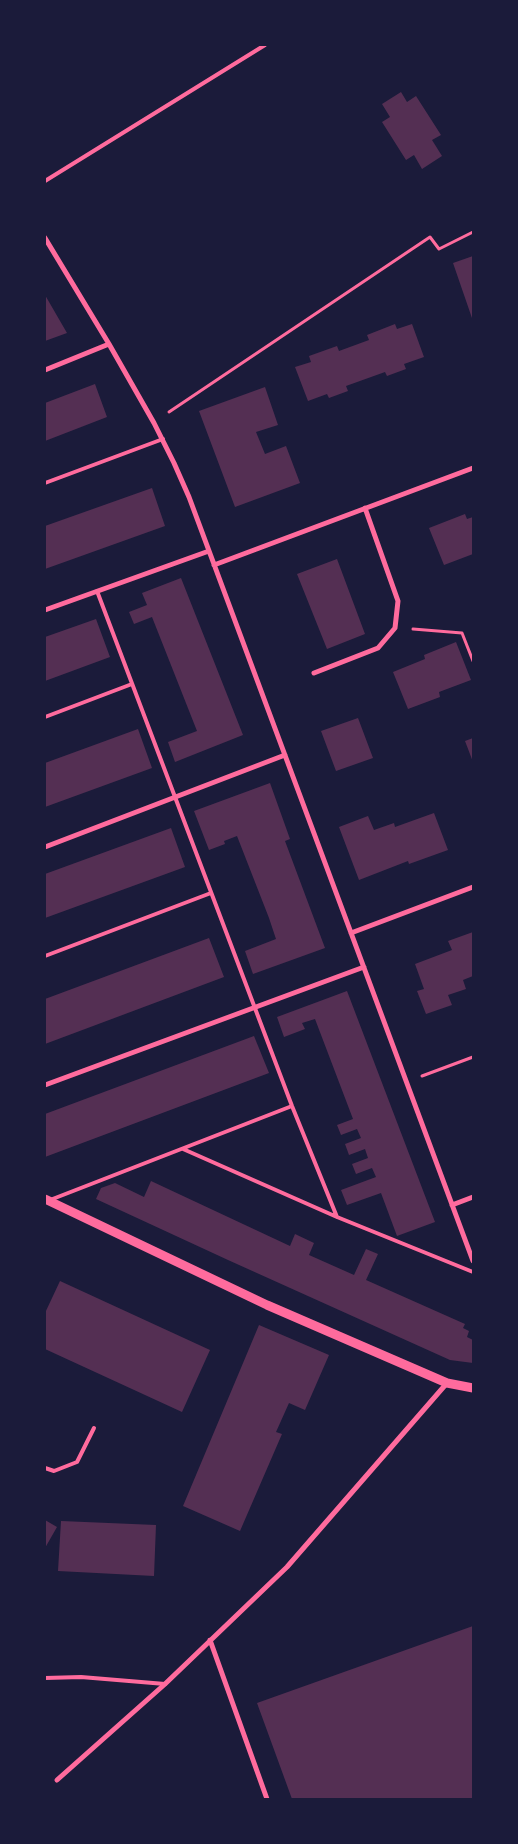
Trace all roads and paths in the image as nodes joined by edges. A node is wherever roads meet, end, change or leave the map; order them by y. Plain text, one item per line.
1 (265, 45) edge
2 (45, 181) edge
3 (473, 232) edge
4 (45, 238) edge
5 (109, 344) junction
6 (45, 370) edge
7 (154, 422) junction
8 (163, 439) junction
9 (473, 468) edge
10 (45, 483) edge
11 (365, 508) junction
12 (209, 551) junction
13 (214, 565) junction
14 (97, 592) junction
15 (45, 610) edge
16 (395, 628) junction
17 (473, 661) edge
18 (314, 674) dead end
19 (132, 684) junction
20 (45, 717) edge
21 (285, 755) junction
22 (175, 797) junction
23 (45, 847) edge
24 (473, 887) edge
25 (211, 893) junction
26 (351, 933) junction
27 (45, 956) edge
28 (364, 967) junction
29 (255, 1008) junction
30 (473, 1057) edge
31 (406, 1082) junction
32 (45, 1085) edge
33 (292, 1106) junction
34 (183, 1149) junction
35 (473, 1197) edge
36 (47, 1200) edge
37 (452, 1204) junction
38 (337, 1217) junction
39 (473, 1261) edge
40 (473, 1272) edge
41 (447, 1383) junction
42 (473, 1388) edge
43 (94, 1428) dead end
44 (45, 1468) edge
45 (210, 1640) junction
46 (45, 1678) edge
47 (164, 1684) junction
48 (57, 1780) dead end
49 (267, 1799) edge

1 - 2 lane
3 - 7 path
4 - 5 street
5 - 6 street
5 - 7 street
7 - 8 street
8 - 10 lane
8 - 12 street
9 - 11 street
11 - 13 street
11 - 16 street
12 - 13 street
12 - 14 street
13 - 21 street
14 - 15 street
14 - 19 lane
16 - 17 path
16 - 18 street
19 - 20 lane
19 - 22 lane
21 - 22 street
21 - 26 street
22 - 23 street
22 - 25 lane
24 - 26 street
25 - 27 lane
25 - 29 lane
26 - 28 street
28 - 29 street
28 - 31 street
29 - 32 street
29 - 33 lane
30 - 31 path
31 - 37 street
33 - 34 lane
33 - 38 lane
34 - 36 lane
34 - 38 lane
35 - 37 street
36 - 41 street
37 - 39 street
38 - 40 lane
41 - 42 street
41 - 45 street
43 - 44 lane
45 - 47 street
45 - 49 street
46 - 47 lane
47 - 48 street

